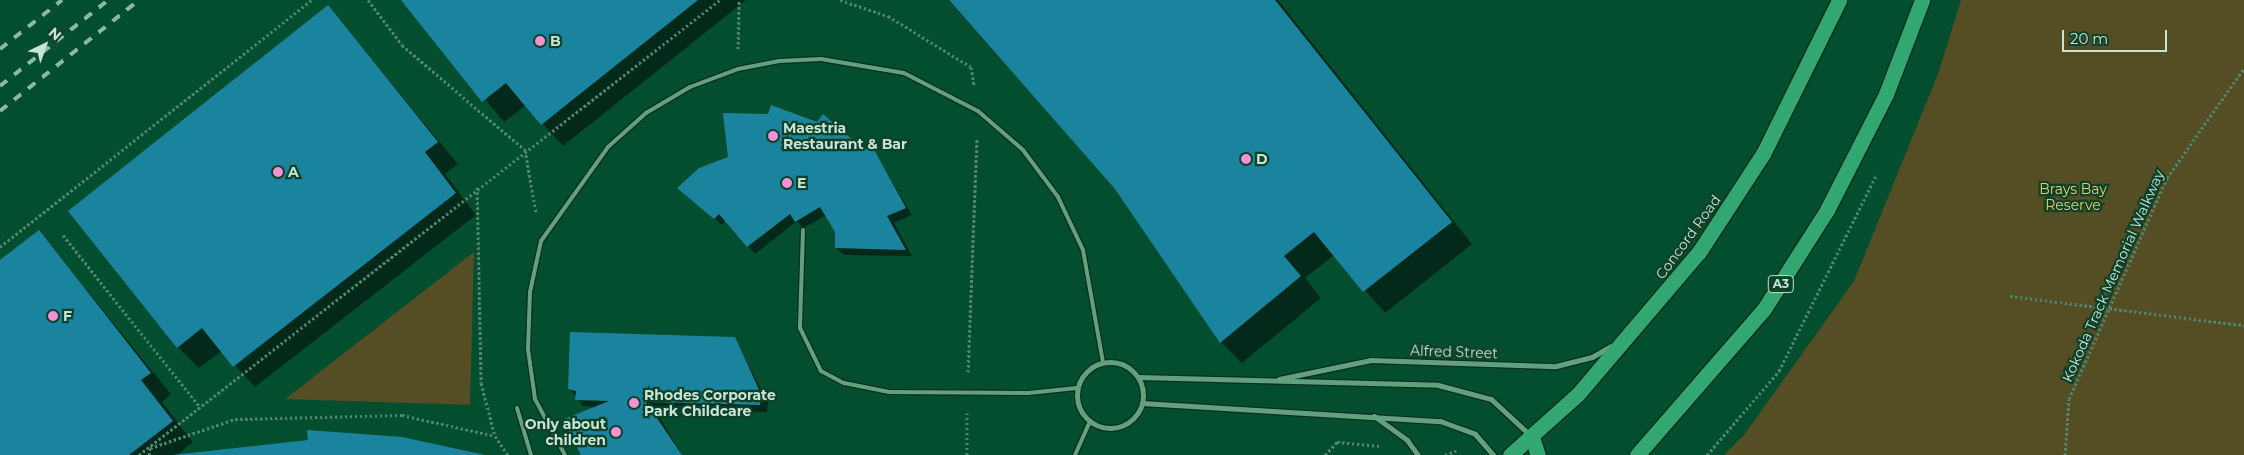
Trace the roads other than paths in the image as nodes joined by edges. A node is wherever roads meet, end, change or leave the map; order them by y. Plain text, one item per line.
1 (1839, 0) edge
2 (1922, 0) edge
3 (803, 230) dead end
4 (1632, 333) junction
5 (1103, 362) junction
6 (1138, 377) junction
7 (1268, 381) junction
8 (1078, 388) junction
9 (1142, 402) junction
10 (517, 408) dead end
11 (1374, 416) junction
12 (1090, 421) junction
13 (1532, 437) junction
14 (531, 455) edge
15 (565, 455) edge
16 (1075, 455) edge
17 (1418, 455) edge
18 (1493, 455) edge
19 (1510, 455) edge
20 (1538, 455) edge
21 (1637, 455) edge

1 - 4 highway, Concord Road
2 - 21 highway, A3
3 - 8 lane
4 - 7 street, Alfred Street
4 - 13 highway, Concord Road
5 - 6 street
5 - 8 street
5 - 15 lane
6 - 7 street, Alfred Street
6 - 9 street
7 - 13 street, Alfred Street
8 - 12 street
9 - 11 street
9 - 12 street
10 - 14 lane
11 - 17 street
11 - 18 street
12 - 16 lane
13 - 19 highway, Concord Road
13 - 20 highway

